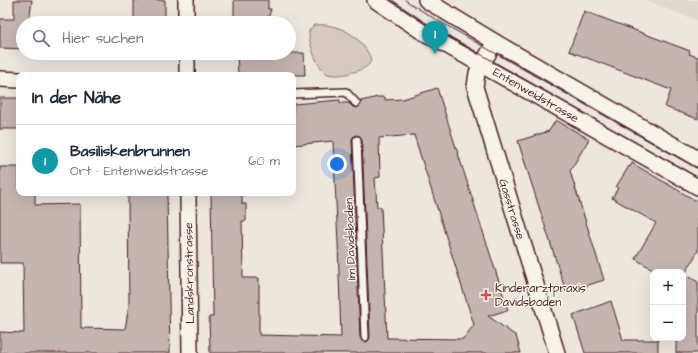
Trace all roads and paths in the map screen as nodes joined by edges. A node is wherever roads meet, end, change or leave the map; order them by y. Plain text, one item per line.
1 (186, 0) edge
2 (375, 0) edge
3 (426, 0) edge
4 (186, 16) edge
5 (495, 42) junction
6 (187, 60) edge
7 (482, 64) junction
8 (187, 72) edge
9 (0, 79) edge
10 (16, 80) edge
11 (296, 94) edge
12 (356, 103) dead end
13 (357, 140) dead end
14 (698, 159) edge
15 (698, 187) edge
16 (188, 196) edge
17 (365, 337) dead end
18 (190, 353) edge
19 (557, 353) edge

1 - 4 street
2 - 7 street, Entenweidstrasse
3 - 5 street
5 - 7 street, Gasstrasse
5 - 14 street
6 - 8 street
7 - 15 street, Entenweidstrasse
7 - 19 street, Gasstrasse
9 - 10 street
11 - 12 lane
13 - 17 lane, Im Davidsboden
16 - 18 street, Landskronstrasse

